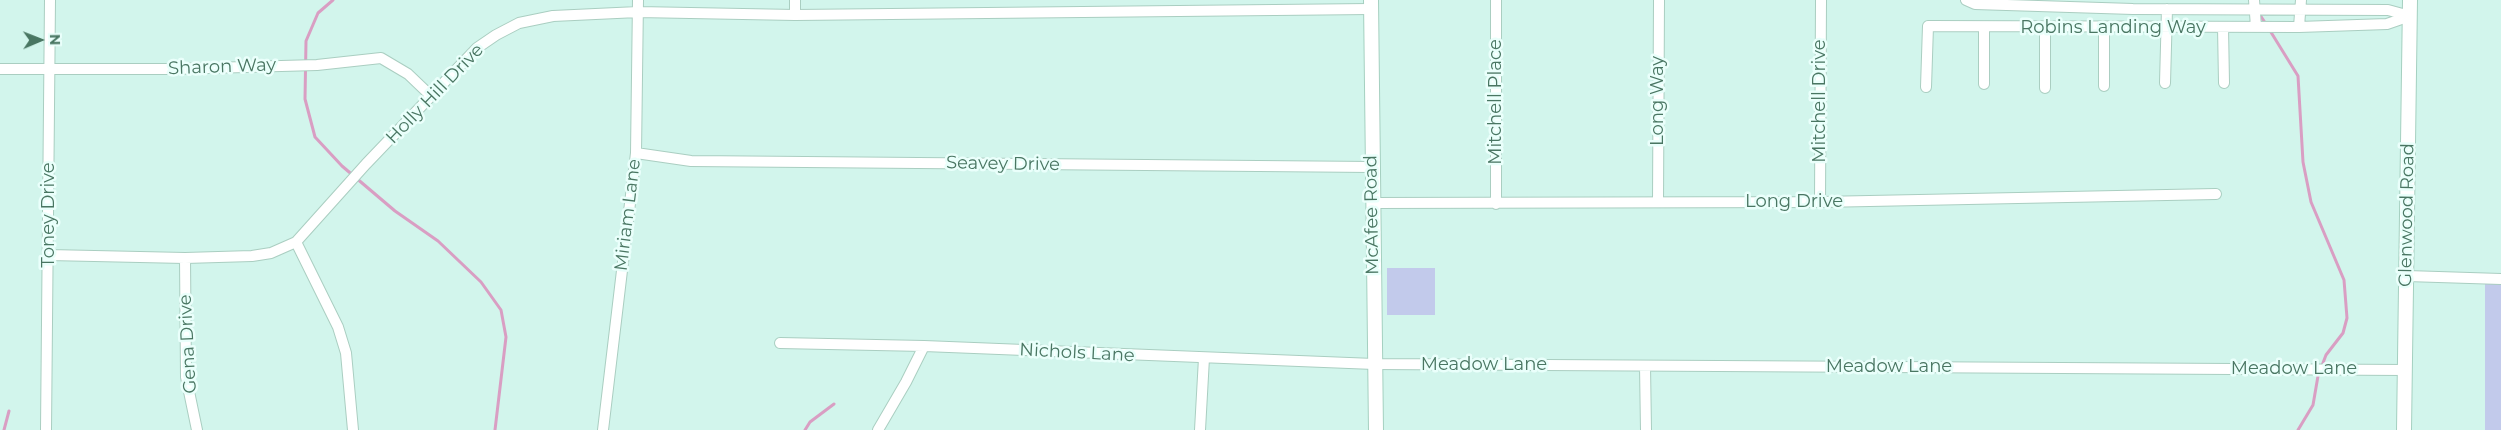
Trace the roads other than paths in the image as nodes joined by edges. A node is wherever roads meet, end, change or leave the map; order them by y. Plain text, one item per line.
1 (50, 0) edge
2 (638, 0) edge
3 (795, 0) edge
4 (1496, 0) edge
5 (1659, 0) edge
6 (1821, 0) edge
7 (1966, 0) edge
8 (2410, 0) edge
9 (2086, 3) edge
10 (1370, 4) edge
11 (2119, 4) edge
12 (2254, 5) edge
13 (2301, 5) edge
14 (2132, 9) junction
15 (2167, 9) junction
16 (2209, 9) junction
17 (638, 12) junction
18 (795, 15) junction
19 (2410, 16) junction
20 (2256, 27) junction
21 (2299, 27) junction
22 (1984, 28) junction
23 (2045, 28) junction
24 (2104, 28) junction
25 (2132, 28) junction
26 (2165, 28) junction
27 (2209, 28) junction
28 (2223, 28) junction
29 (49, 68) junction
30 (0, 69) edge
31 (2165, 83) dead end
32 (2224, 83) dead end
33 (1984, 84) dead end
34 (2104, 86) dead end
35 (1926, 87) dead end
36 (2045, 88) dead end
37 (431, 96) junction
38 (636, 152) junction
39 (1372, 167) junction
40 (2216, 194) dead end
41 (1658, 202) junction
42 (1820, 202) junction
43 (1372, 203) junction
44 (1496, 204) junction
45 (296, 242) junction
46 (49, 255) junction
47 (186, 258) junction
48 (2407, 276) junction
49 (2501, 279) edge
50 (780, 343) dead end
51 (924, 346) junction
52 (1204, 358) junction
53 (1374, 364) junction
54 (1645, 366) junction
55 (2405, 370) junction
56 (46, 430) edge
57 (196, 430) edge
58 (353, 430) edge
59 (603, 430) edge
60 (878, 430) edge
61 (1200, 430) edge
62 (1376, 430) edge
63 (1646, 430) edge
64 (2404, 430) edge

1 - 29 street, Toney Drive
2 - 17 street, Miriam Lane
3 - 18 street
4 - 44 street, Mitchell Place
5 - 41 street, Long Way
6 - 42 street, Mitchell Drive
7 - 9 street, Robins Landing Way
8 - 19 main road, Glenwood Road
9 - 11 street, Robins Landing Way
10 - 18 street, Holly Hill Drive
10 - 39 main road, McAfee Road
11 - 14 street, Robins Landing Way
12 - 13 street, Robins Landing Way
12 - 16 street, Robins Landing Way
12 - 20 street
13 - 19 street, Robins Landing Way
13 - 21 street
14 - 15 street, Robins Landing Way
14 - 25 street
15 - 16 street, Robins Landing Way
15 - 26 street
16 - 27 street
17 - 18 street, Holly Hill Drive
17 - 37 street, Holly Hill Drive
17 - 38 street, Miriam Lane
19 - 21 street, Robins Landing Way
19 - 48 main road, Glenwood Road
20 - 21 street, Robins Landing Way
20 - 28 street, Robins Landing Way
22 - 23 street, Robins Landing Way
22 - 33 street
22 - 35 street, Robins Landing Way
23 - 24 street, Robins Landing Way
23 - 36 street
24 - 25 street, Robins Landing Way
24 - 34 street
25 - 26 street, Robins Landing Way
26 - 27 street, Robins Landing Way
26 - 31 street
27 - 28 street, Robins Landing Way
28 - 32 street
29 - 30 street, Sharon Way
29 - 37 street, Sharon Way
29 - 46 street, Toney Drive
37 - 45 street, Holly Hill Drive
38 - 39 street, Seavey Drive
38 - 59 street, Miriam Lane
39 - 43 main road, McAfee Road
40 - 42 street, Long Drive
41 - 42 street, Long Drive
41 - 44 street, Long Drive
43 - 44 street, Long Drive
43 - 53 main road, McAfee Road
45 - 47 street, Holly Hill Drive
45 - 58 street
46 - 47 street, Holly Hill Drive
46 - 56 street, Toney Drive
47 - 57 street, Gena Drive
48 - 49 street
48 - 55 main road, Glenwood Road
50 - 51 street, Nichols Lane
51 - 52 street, Nichols Lane
51 - 60 street
52 - 53 street, Nichols Lane
52 - 61 street
53 - 54 street, Meadow Lane
53 - 62 main road, McAfee Road
54 - 55 street, Meadow Lane
54 - 63 street
55 - 64 main road, Glenwood Road

